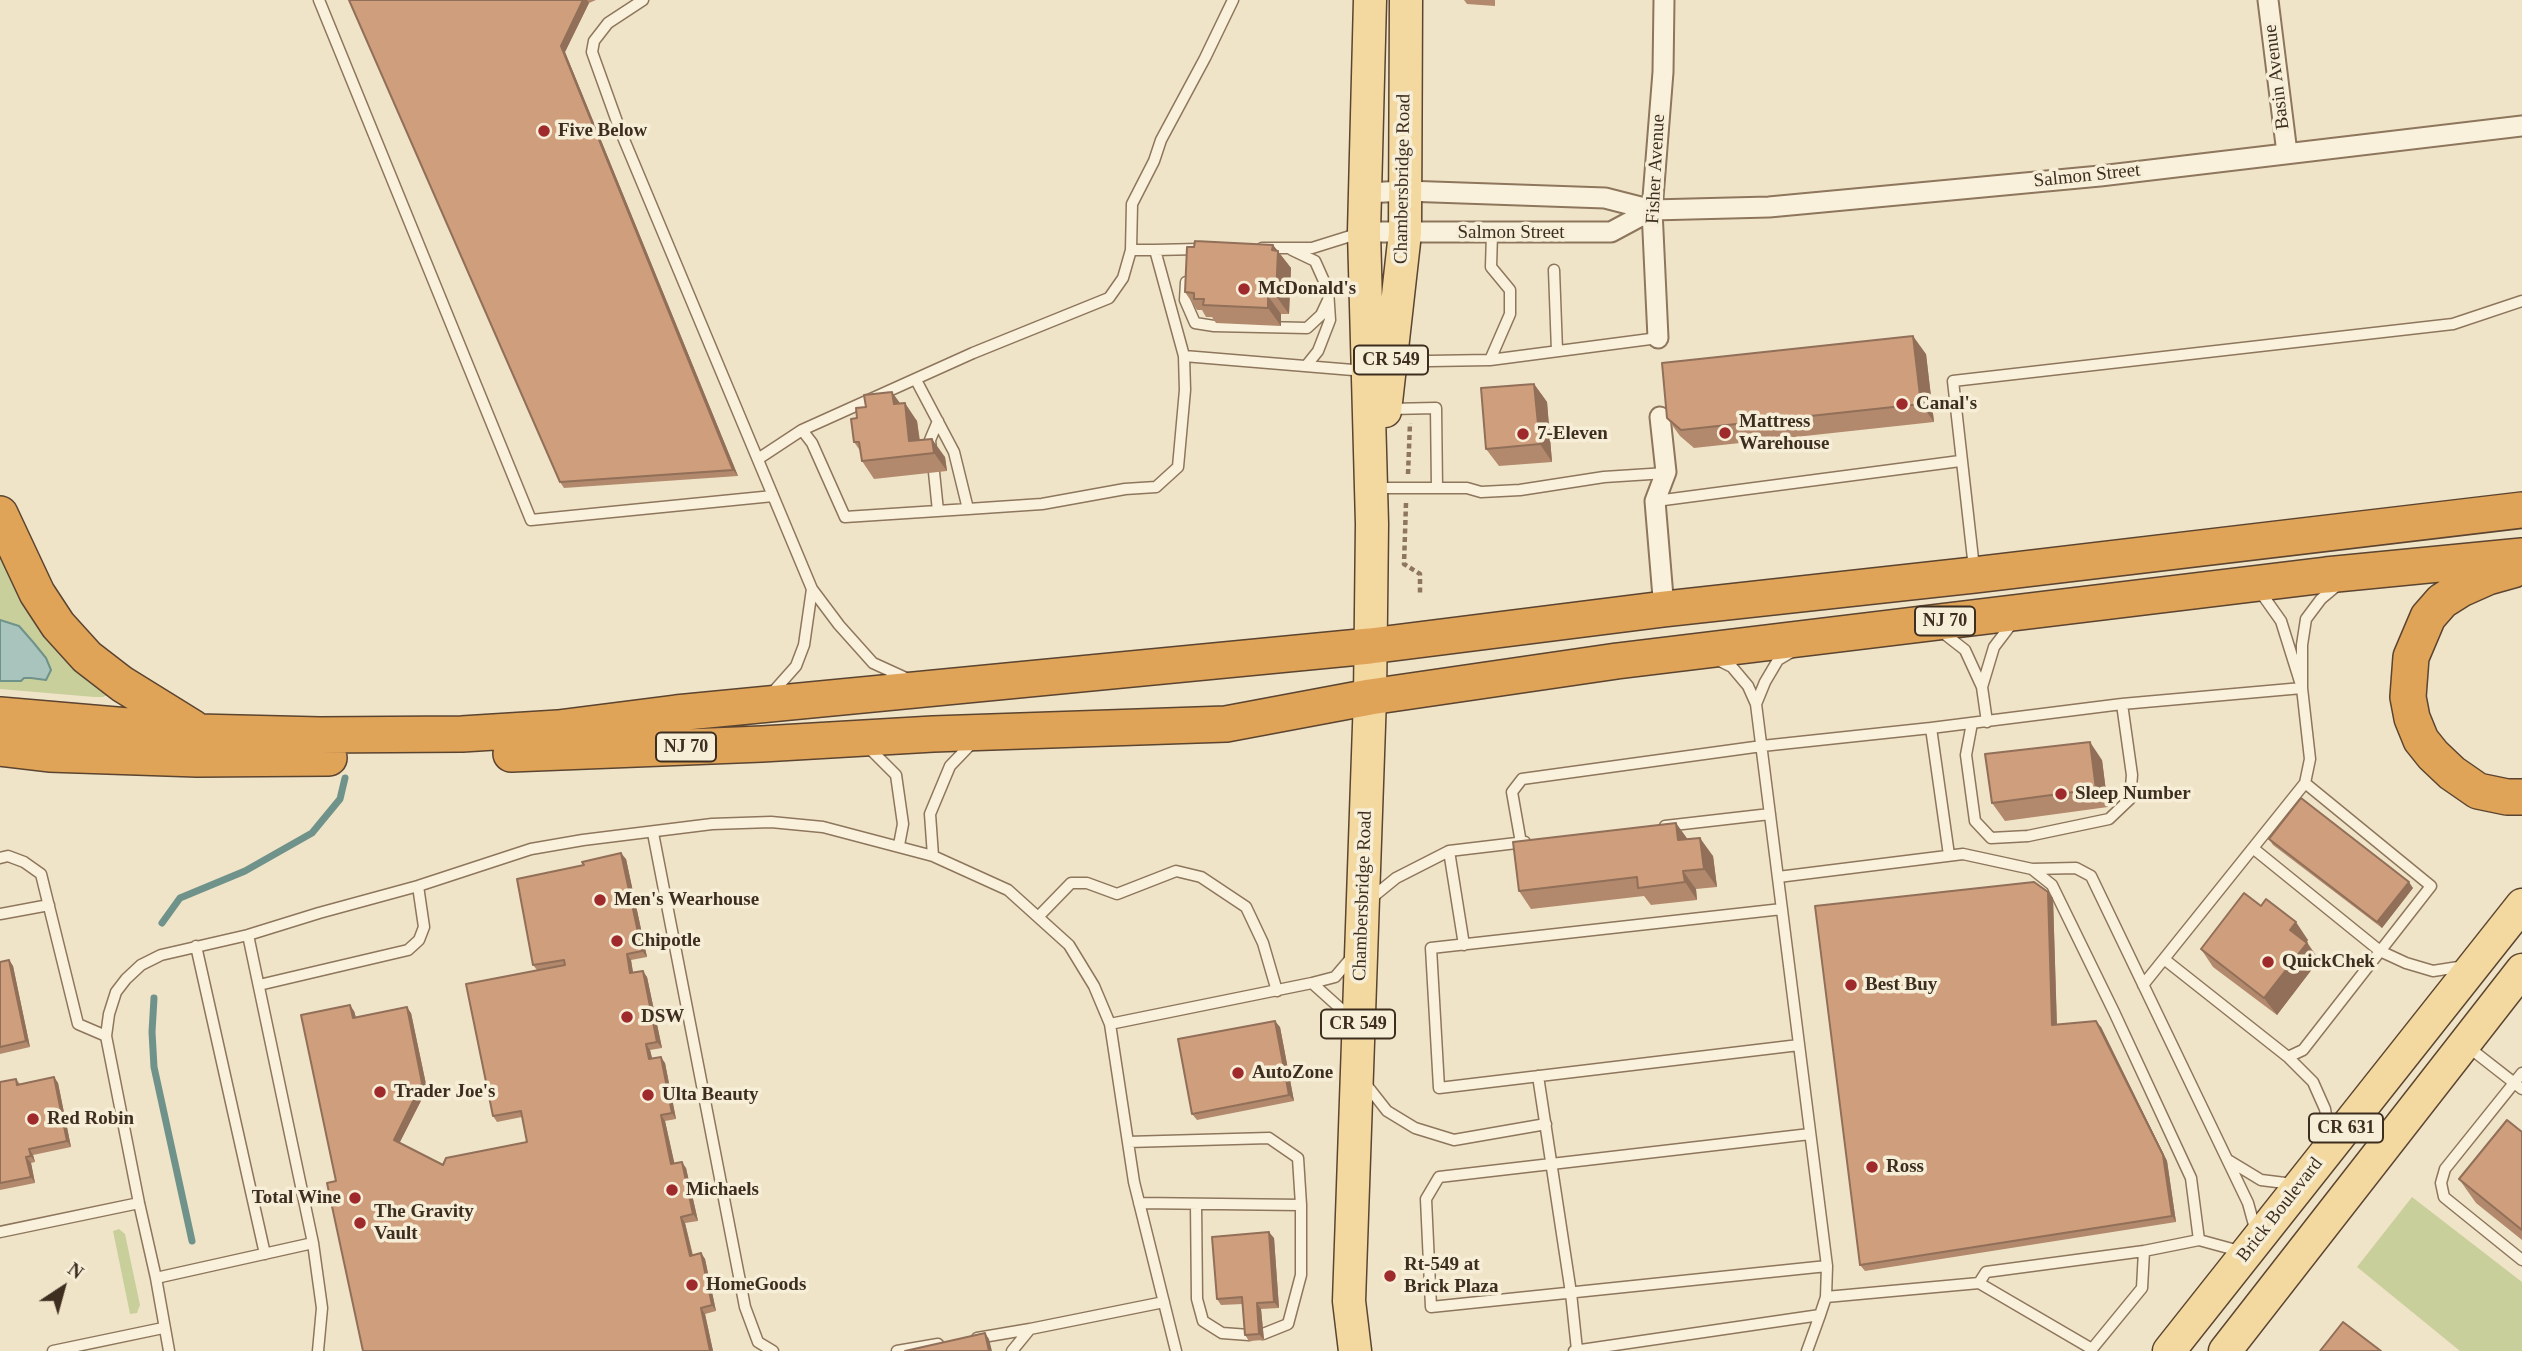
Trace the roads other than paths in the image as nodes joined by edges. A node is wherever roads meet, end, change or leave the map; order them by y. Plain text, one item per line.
1 (319, 0) edge
2 (643, 0) edge
3 (1233, 0) edge
4 (1370, 0) edge
5 (1406, 0) edge
6 (1664, 0) edge
7 (2268, 0) edge
8 (2522, 126) edge
9 (2287, 153) junction
10 (1405, 191) junction
11 (1365, 193) junction
12 (1651, 211) junction
13 (1364, 232) junction
14 (1405, 233) junction
15 (1492, 233) junction
16 (1252, 248) edge
17 (1288, 248) junction
18 (1215, 249) edge
19 (1132, 250) junction
20 (1155, 250) junction
21 (1203, 254) edge
22 (1192, 262) edge
23 (1554, 270) dead end
24 (1186, 274) edge
25 (1328, 300) junction
26 (2522, 301) edge
27 (1658, 338) joint
28 (1557, 351) junction
29 (1184, 356) junction
30 (1490, 360) junction
31 (1306, 366) junction
32 (1379, 368) junction
33 (916, 380) junction
34 (1398, 409) junction
35 (1660, 417) dead end
36 (937, 421) junction
37 (802, 430) junction
38 (932, 458) edge
39 (758, 459) junction
40 (1960, 461) junction
41 (934, 472) edge
42 (1666, 472) junction
43 (1376, 488) junction
44 (1437, 488) junction
45 (773, 496) junction
46 (1655, 501) junction
47 (968, 509) junction
48 (2522, 510) edge
49 (938, 511) junction
50 (0, 514) edge
51 (1372, 524) junction
52 (2522, 556) edge
53 (2522, 567) edge
54 (2353, 572) junction
55 (1975, 575) junction
56 (2255, 584) junction
57 (812, 589) junction
58 (1664, 609) junction
59 (2020, 612) junction
60 (1931, 623) junction
61 (1818, 637) junction
62 (1370, 646) junction
63 (1700, 650) junction
64 (1982, 687) junction
65 (2302, 688) junction
66 (930, 690) junction
67 (1370, 697) junction
68 (1756, 704) junction
69 (2122, 704) junction
70 (761, 705) junction
71 (0, 715) edge
72 (1987, 722) junction
73 (1972, 723) junction
74 (1931, 728) junction
75 (198, 732) junction
76 (982, 732) junction
77 (859, 738) junction
78 (1762, 746) junction
79 (0, 748) edge
80 (2305, 783) junction
81 (2522, 797) edge
82 (1770, 814) junction
83 (1659, 827) edge
84 (653, 832) junction
85 (1535, 841) edge
86 (1521, 842) junction
87 (899, 845) junction
88 (2254, 849) junction
89 (1449, 851) junction
90 (1949, 855) junction
91 (933, 856) junction
92 (0, 858) edge
93 (2032, 869) junction
94 (1778, 877) junction
95 (418, 886) junction
96 (1363, 904) junction
97 (49, 905) junction
98 (2522, 905) edge
99 (1782, 909) junction
100 (0, 914) edge
101 (1038, 917) junction
102 (248, 935) junction
103 (1464, 945) junction
104 (197, 946) junction
105 (1361, 946) junction
106 (2380, 951) junction
107 (2164, 959) junction
108 (2475, 964) junction
109 (2522, 970) edge
110 (1312, 983) junction
111 (259, 985) junction
112 (2143, 985) junction
113 (1277, 991) junction
114 (1110, 1024) junction
115 (1358, 1026) junction
116 (106, 1036) junction
117 (2464, 1044) junction
118 (1799, 1045) junction
119 (2288, 1057) junction
120 (1357, 1073) junction
121 (2522, 1073) edge
122 (1538, 1076) junction
123 (2518, 1086) edge
124 (1546, 1124) junction
125 (1810, 1134) junction
126 (1128, 1142) junction
127 (2332, 1146) junction
128 (2228, 1160) junction
129 (1551, 1164) junction
130 (2301, 1185) junction
131 (139, 1203) junction
132 (1139, 1203) junction
133 (1196, 1204) junction
134 (1301, 1205) junction
135 (0, 1232) edge
136 (2199, 1240) junction
137 (313, 1243) junction
138 (2252, 1246) junction
139 (2144, 1251) junction
140 (265, 1254) junction
141 (2522, 1260) edge
142 (1827, 1266) junction
143 (156, 1278) junction
144 (1979, 1283) junction
145 (1571, 1293) junction
146 (1826, 1297) junction
147 (1164, 1302) junction
148 (1821, 1315) junction
149 (163, 1328) junction
150 (1030, 1329) junction
151 (1263, 1334) dead end
152 (1249, 1335) edge
153 (963, 1340) edge
154 (950, 1342) edge
155 (53, 1351) edge
156 (169, 1351) edge
157 (318, 1351) edge
158 (774, 1351) edge
159 (897, 1351) edge
160 (1012, 1351) edge
161 (1176, 1351) edge
162 (1355, 1351) edge
163 (1576, 1351) edge
164 (1807, 1351) edge
165 (2169, 1351) edge
166 (2225, 1351) edge

1 - 45 lane
2 - 39 lane
3 - 19 lane
4 - 11 main road, Chambersbridge Road / CR 549
5 - 10 main road, Chambersbridge Road / CR 549
6 - 12 street, Fisher Avenue
7 - 9 street, Basin Avenue
8 - 9 street, Salmon Street
9 - 12 street, Salmon Street
10 - 11 street, Salmon Street
10 - 12 street, Salmon Street
10 - 14 main road, Chambersbridge Road / CR 549
11 - 13 main road, Chambersbridge Road / CR 549
12 - 15 street, Salmon Street
12 - 27 street, Fisher Avenue
13 - 14 street, Salmon Street
13 - 17 lane
13 - 32 main road, Chambersbridge Road / CR 549
14 - 15 street, Salmon Street
14 - 32 main road, Chambersbridge Road / CR 549
15 - 30 lane
16 - 17 lane
17 - 25 lane
18 - 20 lane
19 - 20 lane
19 - 33 lane
20 - 29 lane
21 - 22 lane
23 - 28 lane
24 - 25 lane
25 - 31 lane
26 - 40 lane
27 - 28 lane
28 - 30 lane
29 - 31 lane
29 - 47 lane
30 - 32 lane
31 - 32 lane
32 - 34 main road, Chambersbridge Road / CR 549
32 - 51 main road, Chambersbridge Road / CR 549
33 - 36 lane
33 - 37 lane
34 - 43 main road, Chambersbridge Road / CR 549
34 - 44 lane
35 - 42 street
36 - 38 lane
36 - 47 lane
37 - 39 lane
37 - 49 lane
39 - 45 lane
40 - 46 lane
40 - 55 lane
41 - 49 lane
42 - 44 lane
42 - 46 street
43 - 44 lane
43 - 51 main road, Chambersbridge Road / CR 549
45 - 57 lane
46 - 58 street
47 - 49 lane
48 - 55 highway, NJ 70
50 - 75 highway
51 - 62 main road, Chambersbridge Road / CR 549
52 - 54 highway, NJ 70
53 - 81 highway
54 - 56 highway, NJ 70
54 - 65 lane
55 - 58 highway, NJ 70
56 - 59 highway, NJ 70
56 - 65 lane
57 - 66 lane
57 - 70 lane
58 - 62 highway, NJ 70
59 - 60 highway, NJ 70
59 - 64 lane
60 - 61 highway, NJ 70
60 - 64 lane
61 - 63 highway, NJ 70
61 - 68 lane
62 - 66 highway, NJ 70
62 - 67 main road, Chambersbridge Road / CR 549
63 - 67 highway, NJ 70
63 - 68 lane
64 - 72 lane
65 - 69 lane
65 - 80 lane
66 - 70 highway, NJ 70
67 - 76 highway, NJ 70
67 - 96 main road, Chambersbridge Road / CR 549
68 - 78 lane
69 - 72 lane
69 - 73 lane
70 - 75 highway, NJ 70
71 - 75 highway, NJ 70
72 - 73 lane
73 - 74 lane
74 - 78 lane
74 - 90 lane
76 - 77 highway, NJ 70
76 - 91 lane
77 - 79 highway, NJ 70
77 - 87 lane
78 - 82 lane
78 - 86 lane
80 - 88 lane
80 - 106 lane
82 - 83 lane
82 - 94 lane
84 - 87 lane
84 - 95 lane
84 - 158 lane
85 - 86 lane
86 - 89 lane
87 - 91 lane
88 - 106 lane
88 - 107 lane
89 - 96 lane
89 - 103 lane
90 - 93 lane
90 - 94 lane
91 - 101 lane
92 - 97 lane
93 - 112 lane
93 - 136 lane
94 - 99 lane
95 - 102 lane
95 - 111 lane
96 - 105 main road, Chambersbridge Road / CR 549
97 - 100 lane
97 - 116 lane
98 - 108 main road, Brick Boulevard / CR 631
99 - 103 lane
99 - 118 lane
101 - 113 lane
101 - 114 lane
102 - 104 lane
102 - 111 lane
103 - 122 lane
104 - 116 lane
104 - 140 lane
105 - 110 lane
105 - 115 main road, Chambersbridge Road / CR 549
106 - 108 lane
106 - 119 lane
107 - 112 lane
107 - 119 lane
108 - 127 main road, Brick Boulevard / CR 631
109 - 117 main road, CR 631
110 - 113 lane
110 - 115 lane
111 - 137 lane
112 - 128 lane
113 - 114 lane
114 - 126 lane
115 - 120 main road, Chambersbridge Road / CR 549
116 - 131 lane
117 - 123 lane
117 - 166 main road, CR 631
118 - 122 lane
118 - 125 lane
119 - 127 lane
120 - 124 lane
120 - 162 main road, Chambersbridge Road / CR 549
121 - 123 lane
122 - 124 lane
123 - 141 lane
124 - 129 lane
125 - 129 lane
125 - 142 lane
126 - 132 lane
126 - 134 lane
127 - 130 main road, Brick Boulevard / CR 631
128 - 130 lane
128 - 138 lane
129 - 145 lane
129 - 145 lane
130 - 138 main road, Brick Boulevard / CR 631
131 - 135 lane
131 - 143 lane
132 - 133 lane
132 - 147 lane
133 - 134 lane
133 - 152 lane
134 - 151 lane
136 - 138 lane
136 - 139 lane
137 - 140 lane
137 - 157 lane
138 - 165 main road, Brick Boulevard / CR 631
139 - 144 lane
139 - 144 lane
140 - 143 lane
142 - 145 lane
142 - 146 lane
143 - 149 lane
144 - 146 lane
145 - 163 lane
146 - 148 lane
147 - 150 lane
147 - 161 lane
148 - 163 lane
148 - 164 lane
149 - 155 lane
149 - 156 lane
150 - 153 lane
150 - 160 lane
154 - 159 lane

